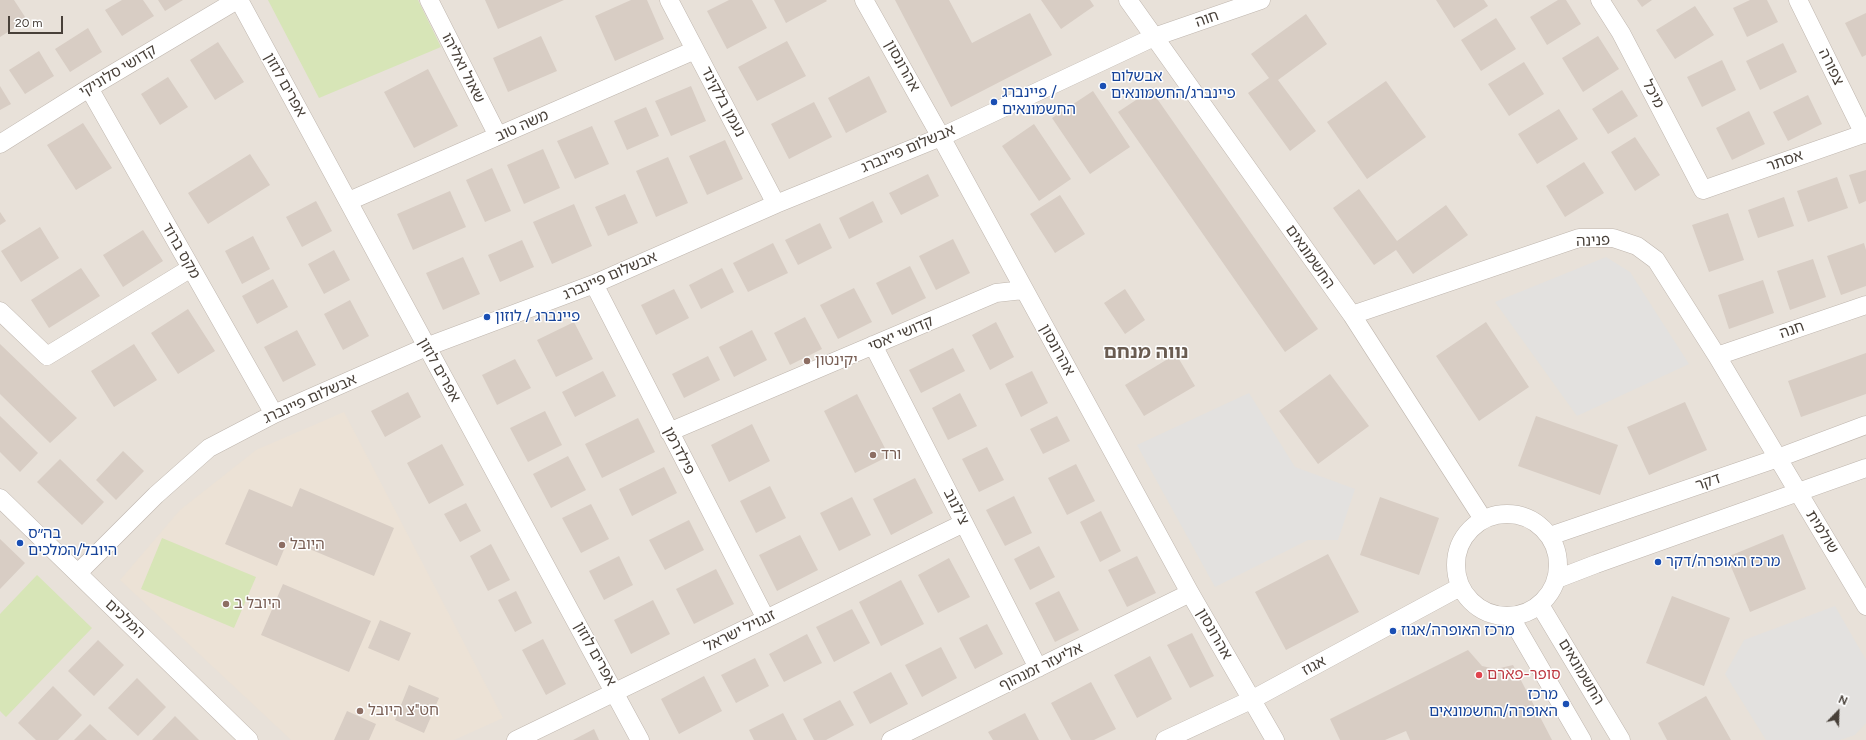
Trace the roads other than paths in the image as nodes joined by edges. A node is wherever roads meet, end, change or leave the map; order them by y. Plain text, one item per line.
1 (238, 0) edge
2 (429, 0) edge
3 (669, 0) edge
4 (864, 0) edge
5 (1128, 0) edge
6 (1261, 0) edge
7 (1600, 0) edge
8 (1798, 0) edge
9 (1154, 37) junction
10 (695, 50) junction
11 (89, 88) junction
12 (1865, 133) edge
13 (498, 136) junction
14 (941, 136) junction
15 (0, 144) edge
16 (1703, 190) joint
17 (348, 201) junction
18 (776, 204) junction
19 (191, 268) junction
20 (594, 284) junction
21 (1023, 290) junction
22 (1866, 305) edge
23 (0, 312) edge
24 (1352, 315) junction
25 (873, 345) junction
26 (426, 347) junction
27 (1717, 356) junction
28 (274, 414) junction
29 (1866, 425) edge
30 (670, 432) junction
31 (1778, 458) junction
32 (1866, 468) edge
33 (1798, 493) junction
34 (0, 498) edge
35 (1483, 520) junction
36 (964, 523) junction
37 (1550, 536) junction
38 (78, 573) junction
39 (1557, 579) junction
40 (1460, 587) junction
41 (1190, 593) junction
42 (1863, 595) edge
43 (1540, 605) junction
44 (1510, 616) junction
45 (766, 619) junction
46 (1038, 668) junction
47 (615, 692) junction
48 (1253, 699) junction
49 (249, 740) edge
50 (516, 740) edge
51 (640, 740) edge
52 (891, 740) edge
53 (1165, 740) edge
54 (1275, 740) edge
55 (1582, 740) edge
56 (1621, 740) edge

1 - 11 street, קדושי סלוניקי
1 - 17 street, אפרים לוזון
2 - 13 street, שאול ואליהו
3 - 10 street, נעמן בלקינד
4 - 14 street, אהרונסון
5 - 9 street, החשמונאים
6 - 9 street, חוה
7 - 16 street, מיכל
8 - 12 street, צפורה
9 - 14 street, אבשלום פיינברג
9 - 24 street, החשמונאים
10 - 13 street, משה טוב
10 - 18 street, נעמן בלקינד
11 - 15 street, קדושי סלוניקי
11 - 19 street, מקס ברוד
12 - 16 street, אסתר
13 - 17 street, משה טוב
14 - 18 street, אבשלום פיינברג
14 - 21 street, אהרונסון
17 - 26 street, אפרים לוזון
18 - 20 street, אבשלום פיינברג
19 - 23 street
19 - 28 street, מקס ברוד
20 - 26 street, אבשלום פיינברג
20 - 30 street, פילדרמן
21 - 25 street, קדושי יאסי
21 - 41 street, אהרונסון
22 - 27 street, חנה
24 - 27 street, פנינה
24 - 35 street, החשמונאים
25 - 30 street, קדושי יאסי
25 - 36 street, צ'לנוב
26 - 28 street, אבשלום פיינברג
26 - 47 street, אפרים לוזון
27 - 31 street, פנינה
28 - 38 street, אבשלום פיינברג
29 - 31 street, דקר
30 - 45 street, פילדרמן
31 - 33 street, שולמית
31 - 37 street, דקר
32 - 33 street
33 - 39 street
33 - 42 street, שולמית
34 - 38 street, המלכים
35 - 37 street
35 - 40 street
36 - 45 street, זנגויל ישראל
36 - 46 street, צ'לנוב
37 - 39 street
38 - 49 street, המלכים
39 - 43 street
40 - 44 street
40 - 48 street, אגוז
41 - 46 street, אליעזר זמנהוף
41 - 48 street, אהרונסון
43 - 44 street
43 - 56 street, החשמונאים
44 - 55 street
45 - 47 street, זנגויל ישראל
46 - 52 street, אליעזר זמנהוף
47 - 50 street, זנגויל ישראל
47 - 51 street, אפרים לוזון
48 - 53 street, אגוז
48 - 54 street, אהרונסון

